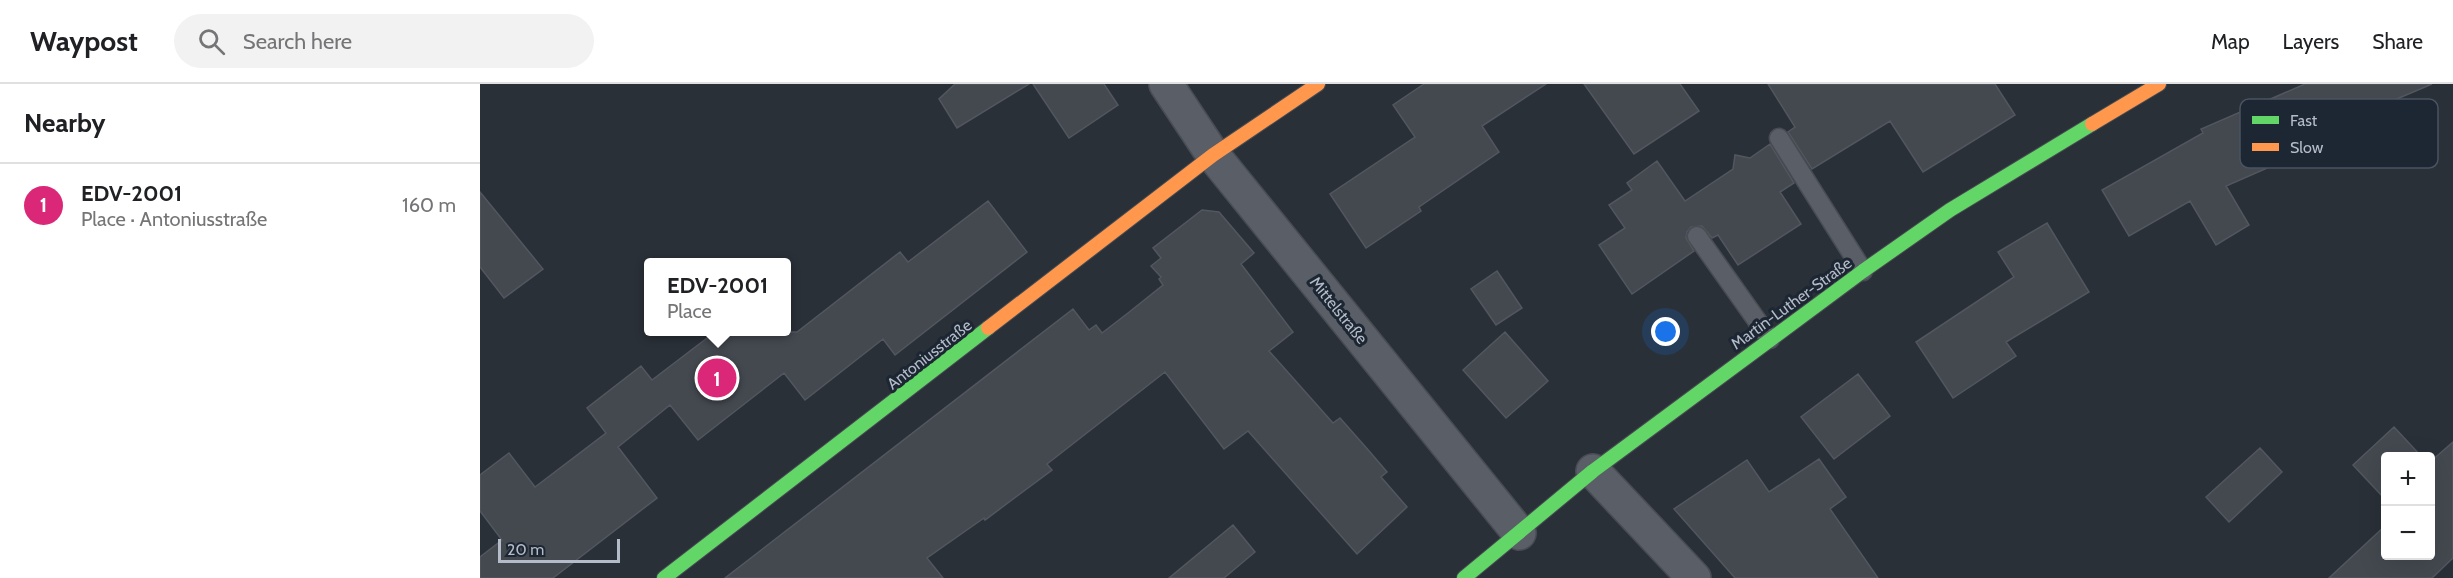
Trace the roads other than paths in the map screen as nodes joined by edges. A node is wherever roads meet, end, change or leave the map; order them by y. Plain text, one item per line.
1 (1166, 84) edge
2 (1318, 84) edge
3 (2159, 84) edge
4 (1779, 138) dead end
5 (1214, 155) junction
6 (1697, 236) dead end
7 (1863, 271) junction
8 (1770, 339) junction
9 (1593, 471) junction
10 (1519, 533) junction
11 (664, 578) edge
12 (1464, 578) edge
13 (1694, 578) edge

1 - 5 street, Mittelstraße
2 - 5 street, Antoniusstraße
3 - 7 street, Martin-Luther-Straße
4 - 7 lane
5 - 10 street, Mittelstraße
5 - 11 street, Antoniusstraße
6 - 8 lane
7 - 8 street, Martin-Luther-Straße
8 - 9 street, Martin-Luther-Straße
9 - 10 street, Martin-Luther-Straße
9 - 13 street
10 - 12 street, Martin-Luther-Straße

